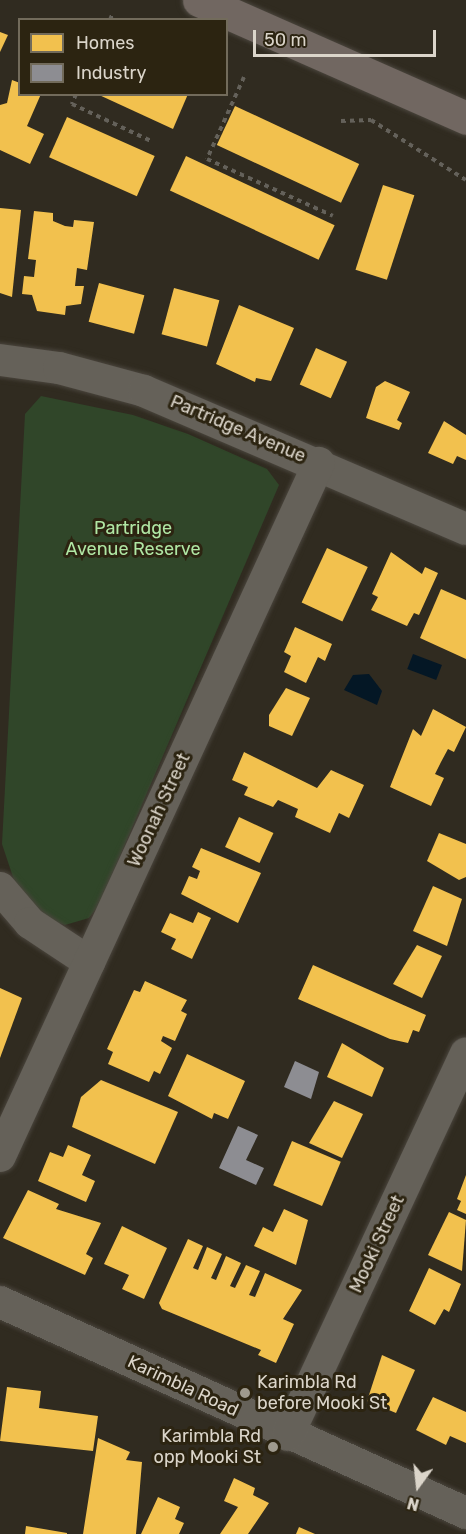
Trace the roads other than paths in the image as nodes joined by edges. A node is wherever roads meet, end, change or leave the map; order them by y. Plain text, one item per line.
1 (199, 0) edge
2 (466, 118) edge
3 (0, 360) edge
4 (319, 464) junction
5 (466, 529) edge
6 (0, 888) edge
7 (89, 962) junction
8 (466, 1053) edge
9 (0, 1156) edge
10 (0, 1302) edge
11 (288, 1435) junction
12 (466, 1513) edge

1 - 2 main road
3 - 4 street, Partridge Avenue
4 - 5 street, Partridge Avenue
4 - 7 street, Woonah Street
6 - 7 street
7 - 9 street, Woonah Street
8 - 11 street, Mooki Street
10 - 11 street, Karimbla Road
11 - 12 street, Karimbla Road

